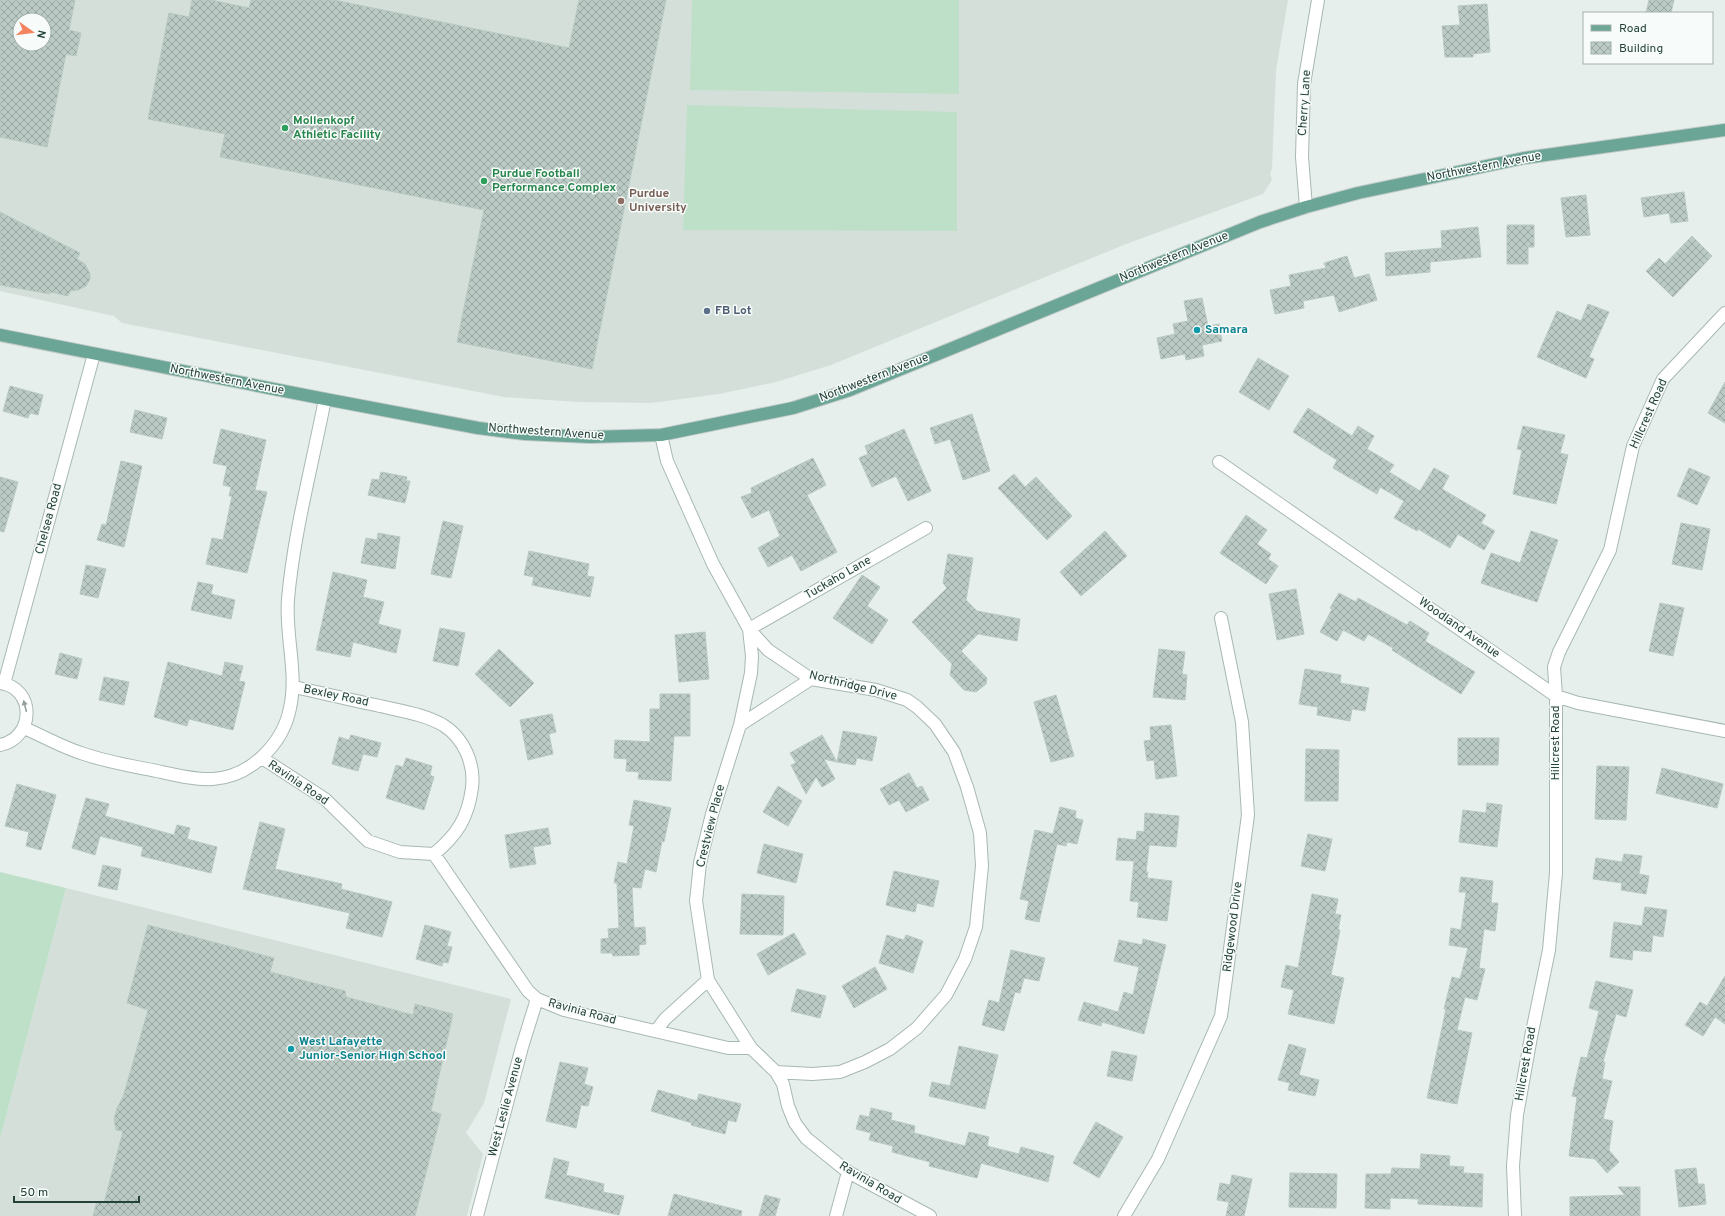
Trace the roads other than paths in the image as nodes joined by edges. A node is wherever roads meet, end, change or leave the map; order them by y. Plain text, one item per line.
1 (1318, 0) edge
2 (1725, 130) edge
3 (1306, 207) junction
4 (1725, 313) edge
5 (0, 335) edge
6 (94, 354) junction
7 (325, 400) junction
8 (661, 435) junction
9 (1219, 462) dead end
10 (926, 528) dead end
11 (1221, 618) dead end
12 (749, 629) junction
13 (811, 679) junction
14 (2, 683) edge
15 (294, 687) junction
16 (1556, 696) junction
17 (740, 725) junction
18 (24, 728) junction
19 (1725, 731) edge
20 (0, 745) edge
21 (262, 758) junction
22 (434, 854) junction
23 (708, 980) junction
24 (537, 999) junction
25 (656, 1031) junction
26 (750, 1048) junction
27 (776, 1072) junction
28 (848, 1172) junction
29 (477, 1216) edge
30 (836, 1216) edge
31 (930, 1216) edge
32 (1124, 1216) edge
33 (1515, 1216) edge

1 - 3 street, Cherry Lane
2 - 3 main road, Northwestern Avenue
3 - 8 main road, Northwestern Avenue
4 - 16 street, Hillcrest Road
5 - 6 main road, Northwestern Avenue
6 - 7 main road, Northwestern Avenue
6 - 14 street, Chelsea Road
7 - 8 main road, Northwestern Avenue
7 - 15 street, Bexley Road
8 - 12 street, Northridge Drive
9 - 16 street, Woodland Avenue
10 - 12 street, Tuckaho Lane
11 - 32 street, Ridgewood Drive
12 - 13 street, Northridge Drive
12 - 17 street, Northridge Drive
13 - 17 street
13 - 27 street, Northridge Drive
18 -> 14 street
15 - 21 street, Ravinia Road
15 - 22 street, Bexley Road
16 - 19 street, Woodland Avenue
16 - 33 street, Hillcrest Road
17 - 23 street, Crestview Place
18 - 20 street
18 - 21 street, Ravinia Road
21 - 22 street, Ravinia Road
22 - 24 street, Ravinia Road
23 - 25 street
23 - 26 street, Crestview Place
24 - 25 street, Ravinia Road
24 - 29 street, West Leslie Avenue
25 - 26 street, Ravinia Road
26 - 27 street, Ravinia Road
27 - 28 street, Ravinia Road
28 - 30 street
28 - 31 street, Ravinia Road

